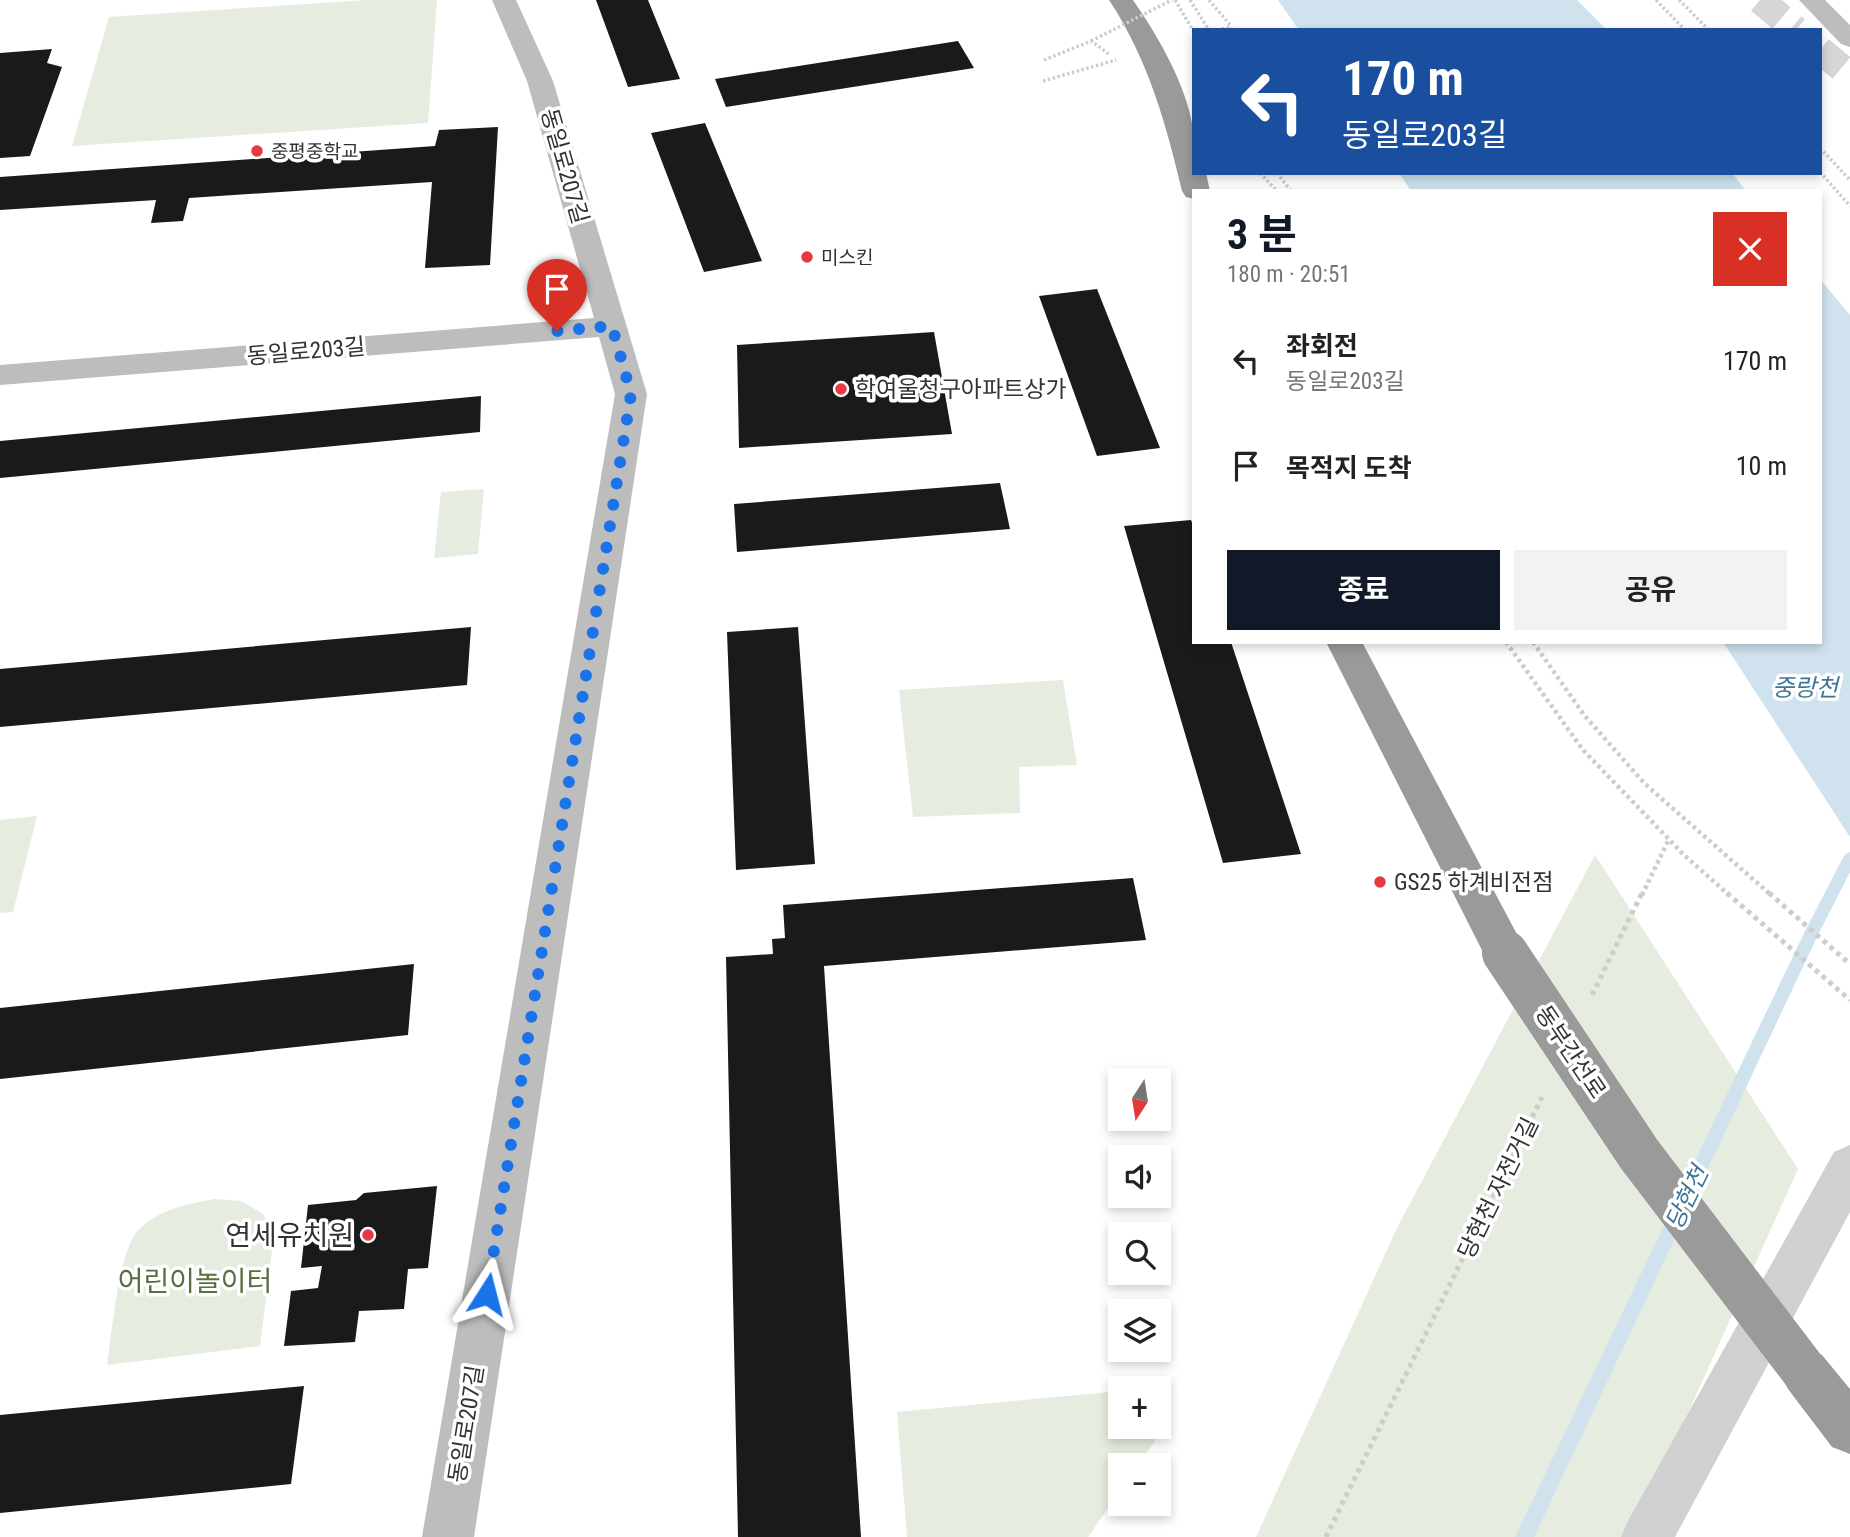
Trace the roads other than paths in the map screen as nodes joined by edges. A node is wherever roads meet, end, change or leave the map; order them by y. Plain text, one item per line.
1 (504, 0) edge
2 (1121, 0) edge
3 (1811, 0) edge
4 (1850, 39) edge
5 (1195, 189) edge
6 (612, 326) junction
7 (0, 375) edge
8 (1345, 644) edge
9 (1850, 1167) edge
10 (1850, 1429) edge
11 (448, 1537) edge
12 (1647, 1537) edge

1 - 6 street, 동일로207길
2 - 5 highway
3 - 4 street
6 - 7 street, 동일로203길
6 - 11 street, 동일로207길
8 - 10 highway, 동부간선로, bridge
9 - 12 street

